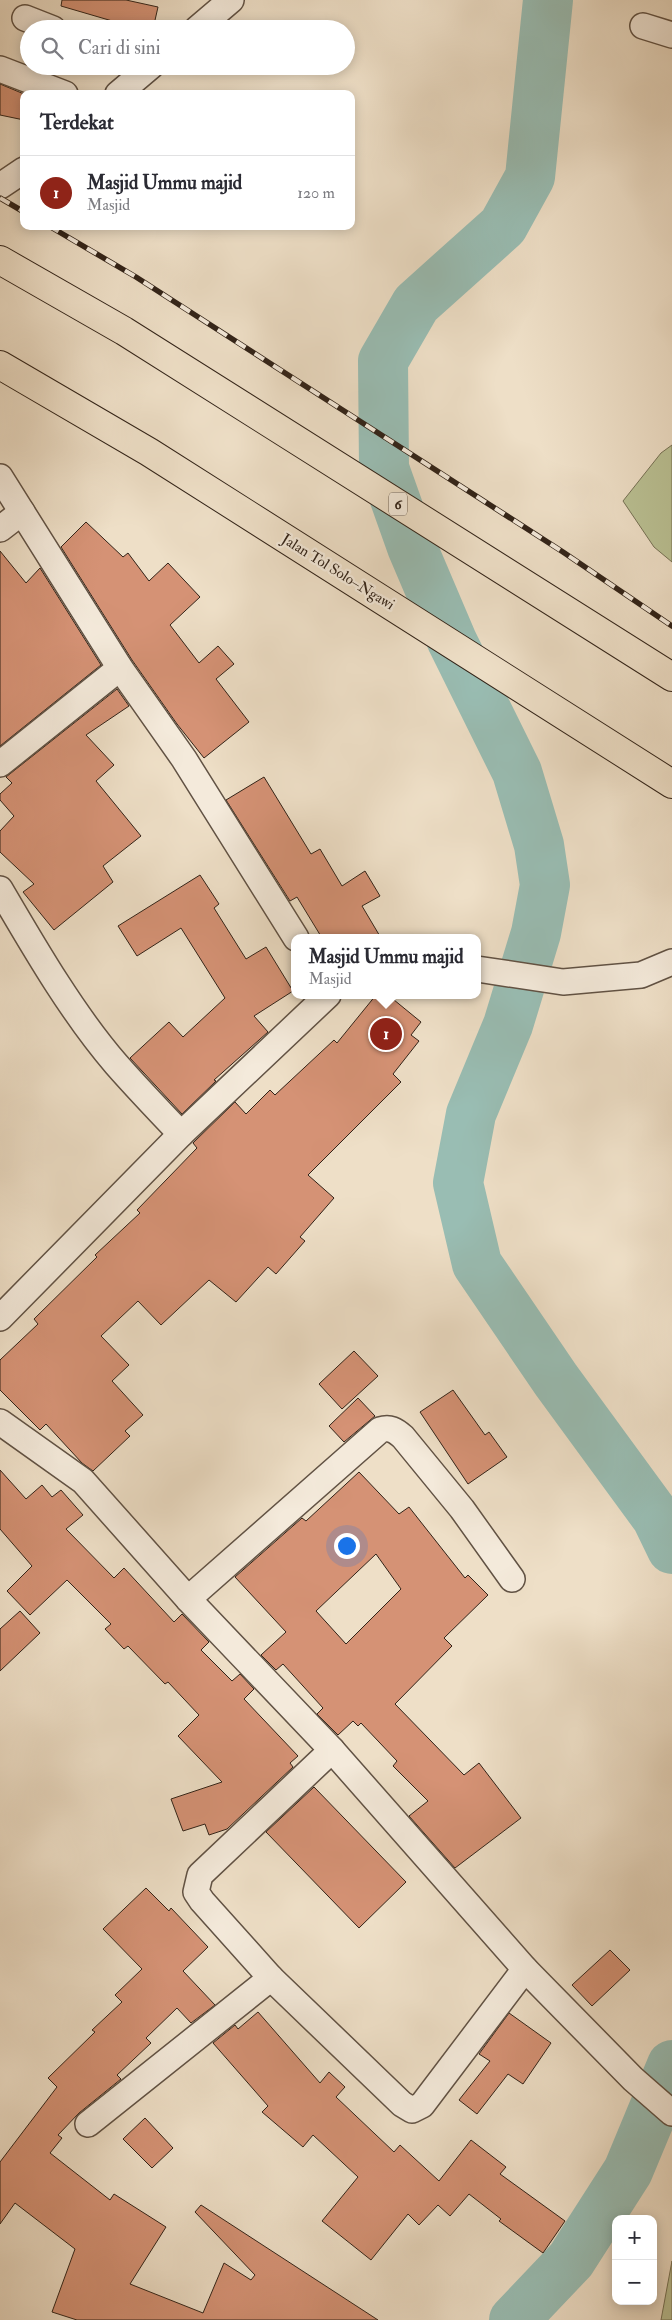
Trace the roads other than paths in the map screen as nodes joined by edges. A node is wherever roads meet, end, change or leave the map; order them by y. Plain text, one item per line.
1 (231, 0) edge
2 (25, 18) dead end
3 (30, 20) edge
4 (207, 20) edge
5 (643, 26) dead end
6 (672, 35) edge
7 (0, 69) edge
8 (140, 75) edge
9 (55, 90) edge
10 (123, 90) edge
11 (20, 173) edge
12 (0, 186) edge
13 (0, 260) edge
14 (0, 365) edge
15 (0, 477) edge
16 (22, 512) junction
17 (0, 529) edge
18 (120, 668) junction
19 (672, 677) edge
20 (0, 764) edge
21 (672, 784) edge
22 (0, 889) edge
23 (293, 934) edge
24 (672, 962) edge
25 (481, 970) edge
26 (324, 999) edge
27 (181, 1134) junction
28 (0, 1318) edge
29 (0, 1422) edge
30 (512, 1579) dead end
31 (188, 1599) junction
32 (332, 1750) junction
33 (525, 1969) junction
34 (272, 1978) junction
35 (672, 2113) edge
36 (88, 2124) dead end

1 - 4 street
2 - 3 street
5 - 6 street
7 - 9 street
8 - 10 street
11 - 12 street
13 - 19 highway, 6
14 - 21 highway, Jalan Tol Solo–Ngawi
15 - 16 street
16 - 17 street
16 - 18 street
18 - 20 street
18 - 23 street
22 - 27 street
24 - 25 street
26 - 27 street
27 - 28 street
29 - 31 street
30 - 31 street
31 - 32 street
32 - 33 street
32 - 34 street
33 - 34 street
33 - 35 street
34 - 36 street

